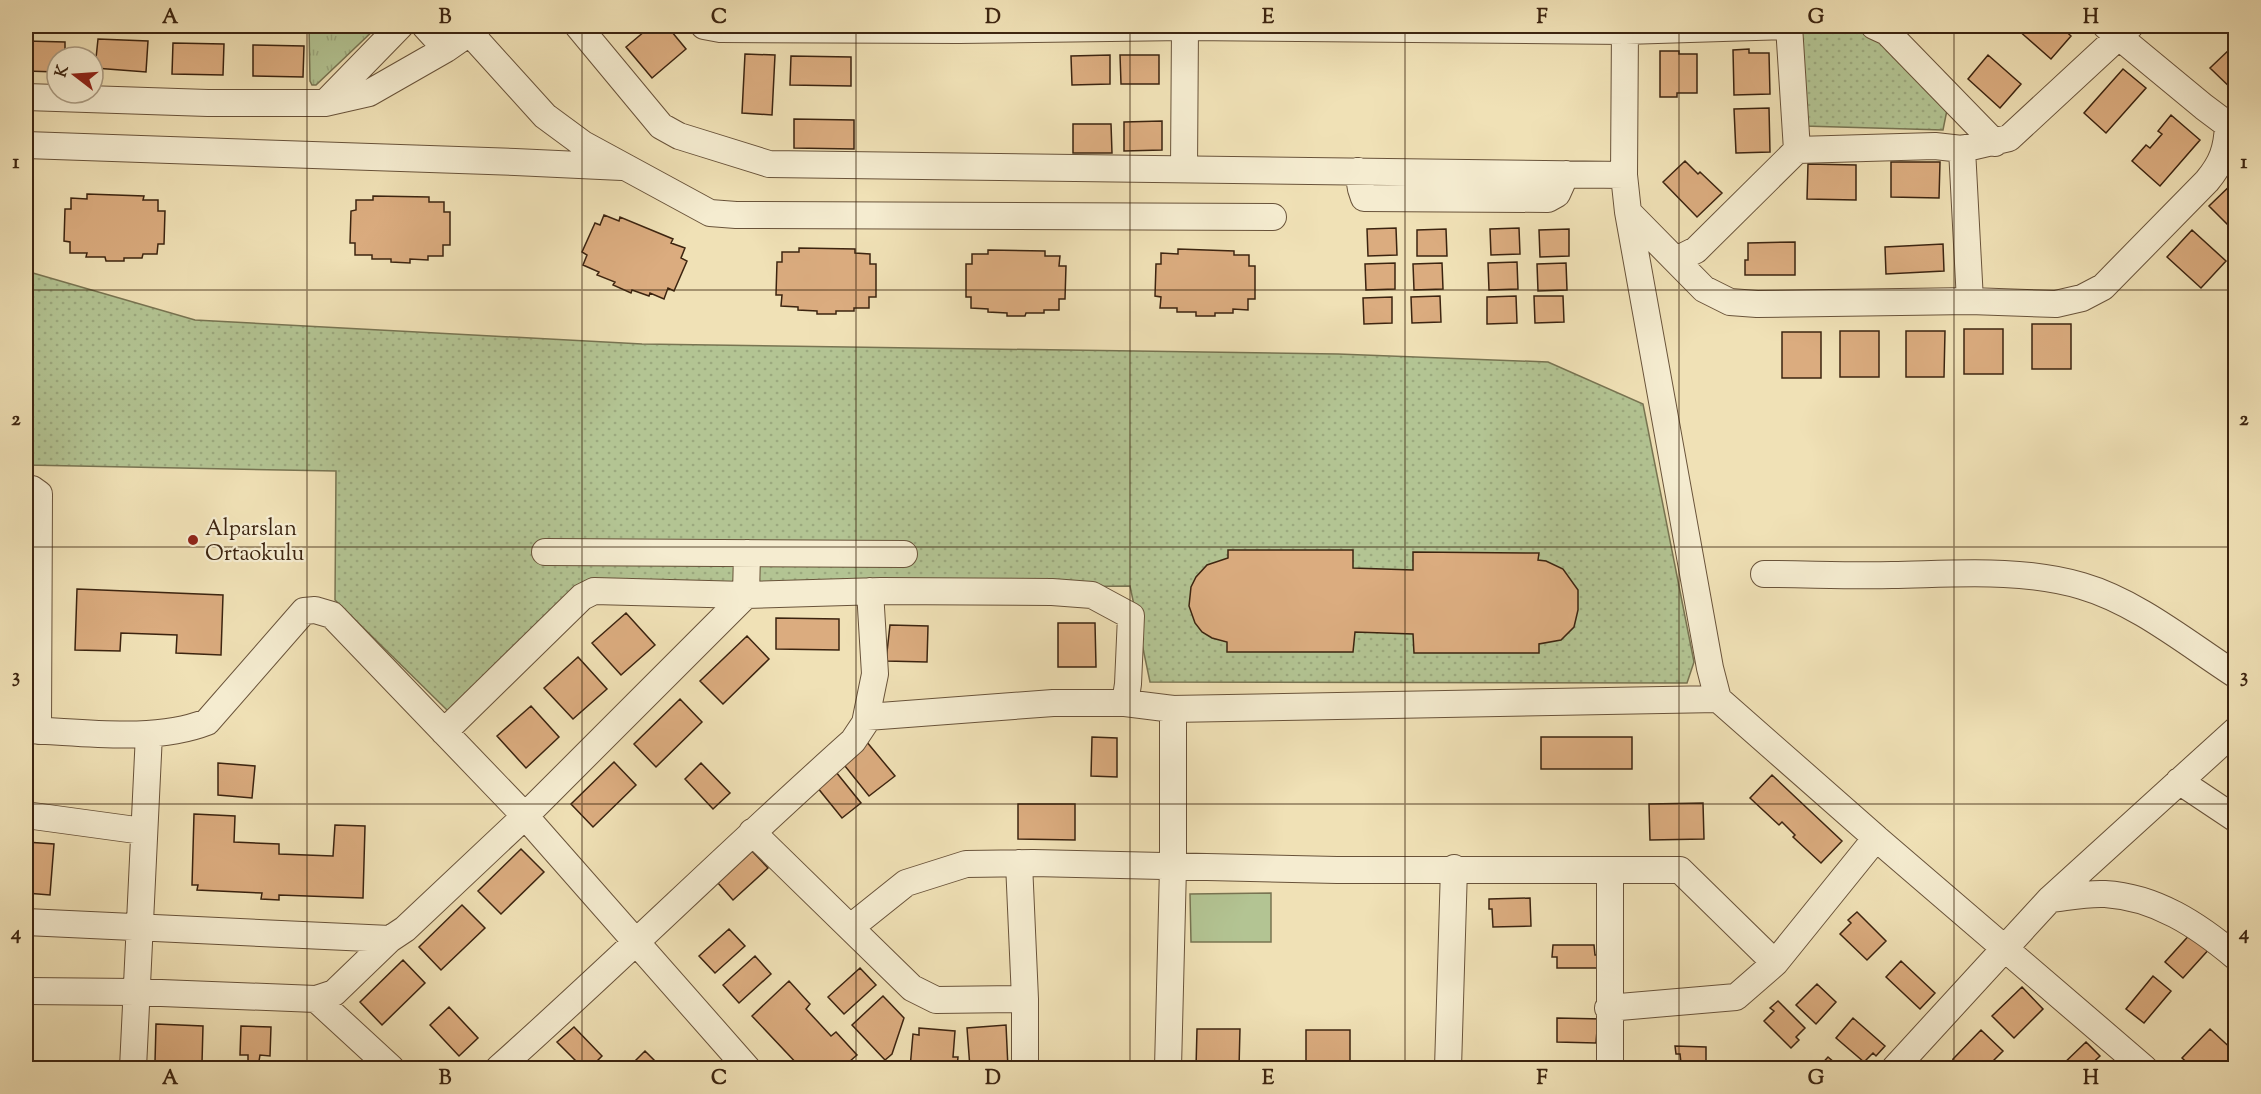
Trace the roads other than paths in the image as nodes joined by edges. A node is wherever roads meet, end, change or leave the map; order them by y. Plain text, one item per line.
1 (400, 26) edge
2 (425, 26) edge
3 (578, 26) edge
4 (704, 26) edge
5 (1185, 26) edge
6 (1789, 26) edge
7 (1874, 26) edge
8 (959, 28) edge
9 (1625, 28) edge
10 (474, 29) edge
11 (2118, 29) edge
12 (446, 49) junction
13 (26, 97) edge
14 (325, 103) junction
15 (2232, 136) edge
16 (1995, 143) junction
17 (26, 145) edge
18 (1962, 149) junction
19 (1797, 150) junction
20 (631, 168) junction
21 (1184, 169) junction
22 (1624, 175) junction
23 (1628, 212) junction
24 (1273, 217) dead end
25 (1676, 260) junction
26 (1970, 302) junction
27 (26, 488) edge
28 (545, 552) dead end
29 (747, 553) junction
30 (904, 554) dead end
31 (1764, 574) dead end
32 (870, 591) junction
33 (746, 595) junction
34 (2235, 675) edge
35 (1718, 699) junction
36 (1125, 703) junction
37 (1170, 709) junction
38 (867, 717) junction
39 (32, 730) edge
40 (2235, 730) edge
41 (444, 732) junction
42 (148, 734) junction
43 (2178, 782) junction
44 (26, 814) edge
45 (525, 816) junction
46 (2235, 819) edge
47 (143, 831) junction
48 (752, 832) junction
49 (1876, 838) junction
50 (1019, 863) junction
51 (1173, 867) junction
52 (1454, 868) junction
53 (1610, 870) junction
54 (2050, 899) junction
55 (26, 922) edge
56 (139, 926) junction
57 (851, 927) junction
58 (390, 939) junction
59 (635, 943) junction
60 (2005, 947) junction
61 (2235, 957) edge
62 (1775, 963) junction
63 (26, 991) edge
64 (136, 992) junction
65 (316, 999) junction
66 (1025, 999) junction
67 (1608, 1008) junction
68 (1904, 1065) edge
69 (738, 1066) edge
70 (133, 1068) edge
71 (391, 1068) edge
72 (499, 1068) edge
73 (1025, 1068) edge
74 (1168, 1068) edge
75 (1448, 1068) edge
76 (1610, 1068) edge
77 (2144, 1068) edge

1 - 14 street
2 - 12 street
3 - 21 street
4 - 8 street
5 - 8 street
5 - 9 street
5 - 21 street
6 - 9 street
6 - 19 street
7 - 16 street
9 - 22 street
10 - 12 street
10 - 20 street
11 - 15 street
11 - 16 street
12 - 14 street
13 - 14 street
15 - 26 street
16 - 18 street
17 - 20 street
18 - 19 street
18 - 26 street
19 - 25 street
20 - 24 street
21 - 22 street
22 - 23 street
23 - 25 street
23 - 35 street
25 - 26 street
27 - 39 street
28 - 29 street
29 - 30 street
29 - 33 street
31 - 34 street
32 - 33 street
32 - 36 street
32 - 38 street
33 - 41 street
33 - 45 street
35 - 37 street
35 - 49 street
36 - 37 street
36 - 38 street
37 - 51 street
38 - 48 street
39 - 42 street
40 - 43 street
41 - 42 street
41 - 45 street
42 - 47 street
43 - 46 street
43 - 54 street
44 - 47 street
45 - 58 street
45 - 59 street
47 - 56 street
48 - 57 street
48 - 59 street
49 - 60 street
49 - 62 street
50 - 51 street
50 - 57 street
50 - 66 street
51 - 52 street
51 - 74 street
52 - 53 street
52 - 75 street
53 - 62 street
53 - 67 street
54 - 60 street
54 - 61 street
55 - 56 street
56 - 58 street
56 - 64 street
57 - 66 street
58 - 65 street
59 - 69 street
59 - 72 street
60 - 68 street
60 - 77 street
62 - 67 street
63 - 64 street
64 - 65 street
64 - 70 street
65 - 71 street
66 - 73 street
67 - 76 street

